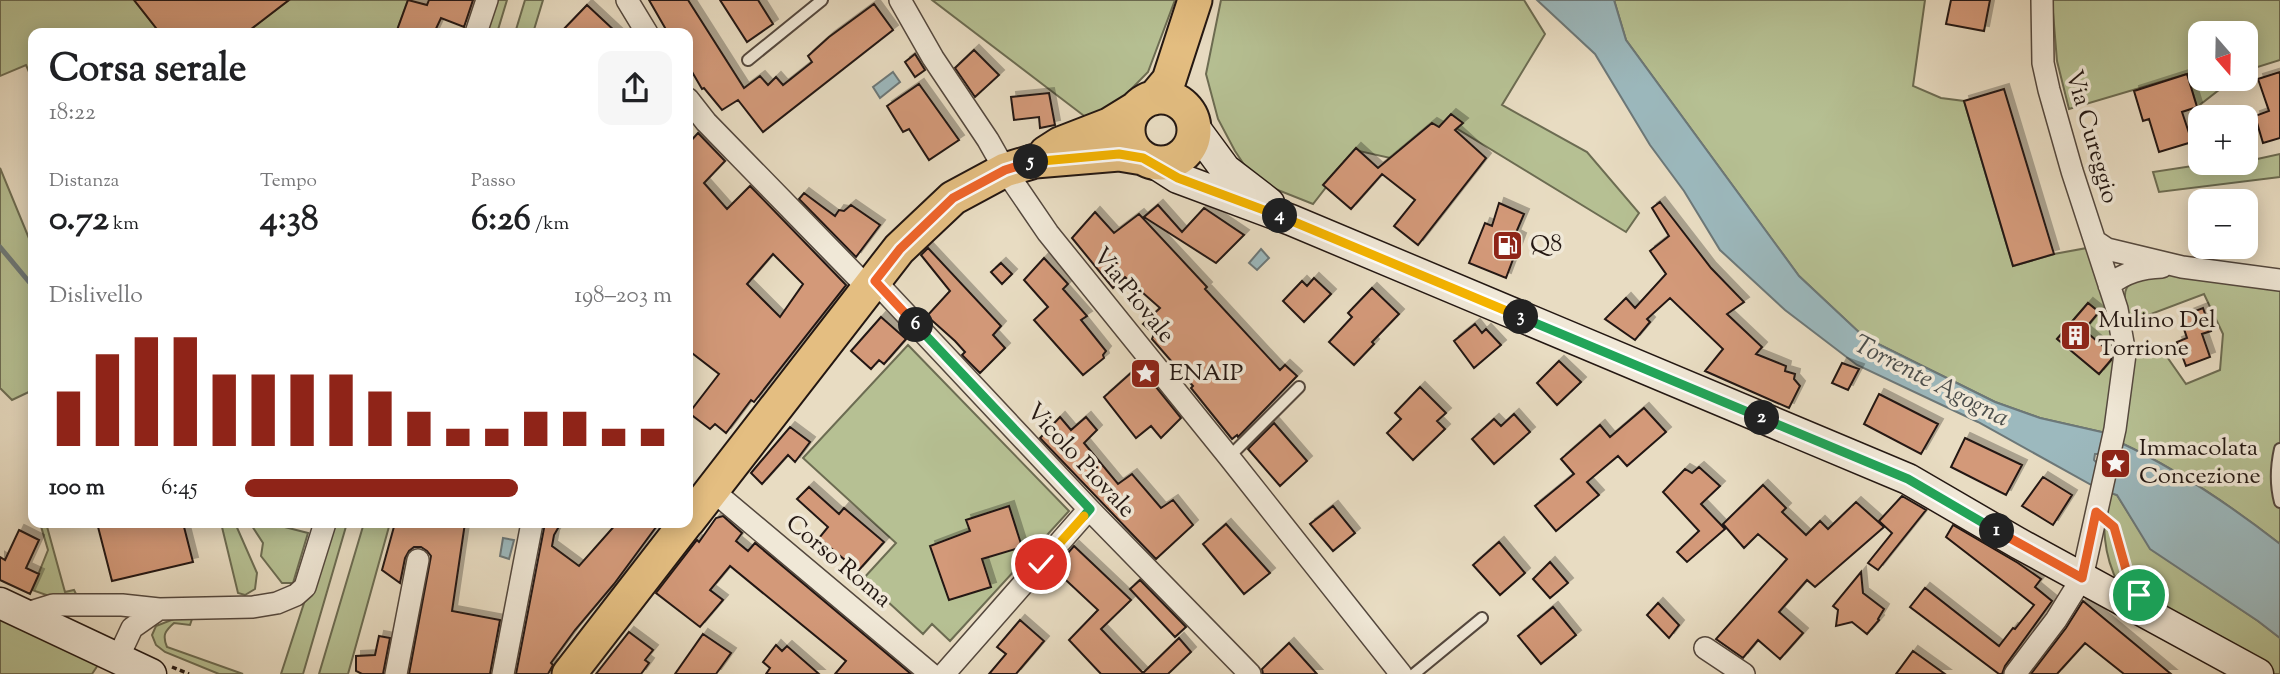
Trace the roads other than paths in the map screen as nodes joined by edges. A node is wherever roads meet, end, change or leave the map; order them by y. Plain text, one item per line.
1 (487, 0) edge
2 (627, 0) edge
3 (822, 0) edge
4 (900, 0) edge
5 (2042, 0) edge
6 (1193, 8) edge
7 (479, 28) edge
8 (644, 28) edge
9 (748, 60) dead end
10 (693, 105) edge
11 (1166, 109) junction
12 (1148, 160) junction
13 (1020, 165) junction
14 (1291, 220) junction
15 (2095, 242) junction
16 (2182, 267) junction
17 (2280, 280) edge
18 (872, 285) junction
19 (2109, 285) junction
20 (1299, 387) dead end
21 (2280, 449) edge
22 (1229, 457) junction
23 (712, 490) junction
24 (2280, 502) edge
25 (1090, 509) junction
26 (693, 514) edge
27 (323, 528) edge
28 (531, 528) edge
29 (682, 528) edge
30 (418, 560) dead end
31 (2082, 578) junction
32 (12, 609) edge
33 (159, 609) junction
34 (1482, 618) dead end
35 (1705, 648) dead end
36 (117, 660) junction
37 (158, 669) edge
38 (396, 674) edge
39 (503, 674) edge
40 (569, 674) edge
41 (931, 674) edge
42 (944, 674) edge
43 (1250, 674) edge
44 (1401, 674) edge
45 (1414, 674) edge
46 (1744, 674) edge
47 (2015, 674) edge
48 (2258, 674) edge

1 - 7 street
2 - 8 street
3 - 9 lane
4 - 13 street, Via Piovale
5 - 15 street, Via Cureggio
6 - 11 main road
10 - 18 street, Vicolo Piovale
11 - 12 main road
11 - 12 main road
11 - 13 main road
11 - 14 main road
12 - 13 main road
12 - 14 main road
13 - 18 main road
13 - 22 street, Via Piovale
14 - 31 main road
15 - 16 street
15 - 19 street, Via Cureggio
16 - 17 street
16 - 19 street
18 - 23 main road
18 - 25 street, Vicolo Piovale
19 - 31 street, Via Cureggio
20 - 22 lane
21 - 24 lane
22 - 44 street, Via Piovale
23 - 26 main road
23 - 41 street, Corso Roma
25 - 42 street
25 - 43 street, Vicolo Piovale
27 - 33 street
28 - 39 street
29 - 40 main road
30 - 38 street
31 - 47 street, Via Cureggio
31 - 48 main road
32 - 33 street
32 - 36 main road
33 - 36 street
34 - 45 lane
35 - 46 street
36 - 37 main road

